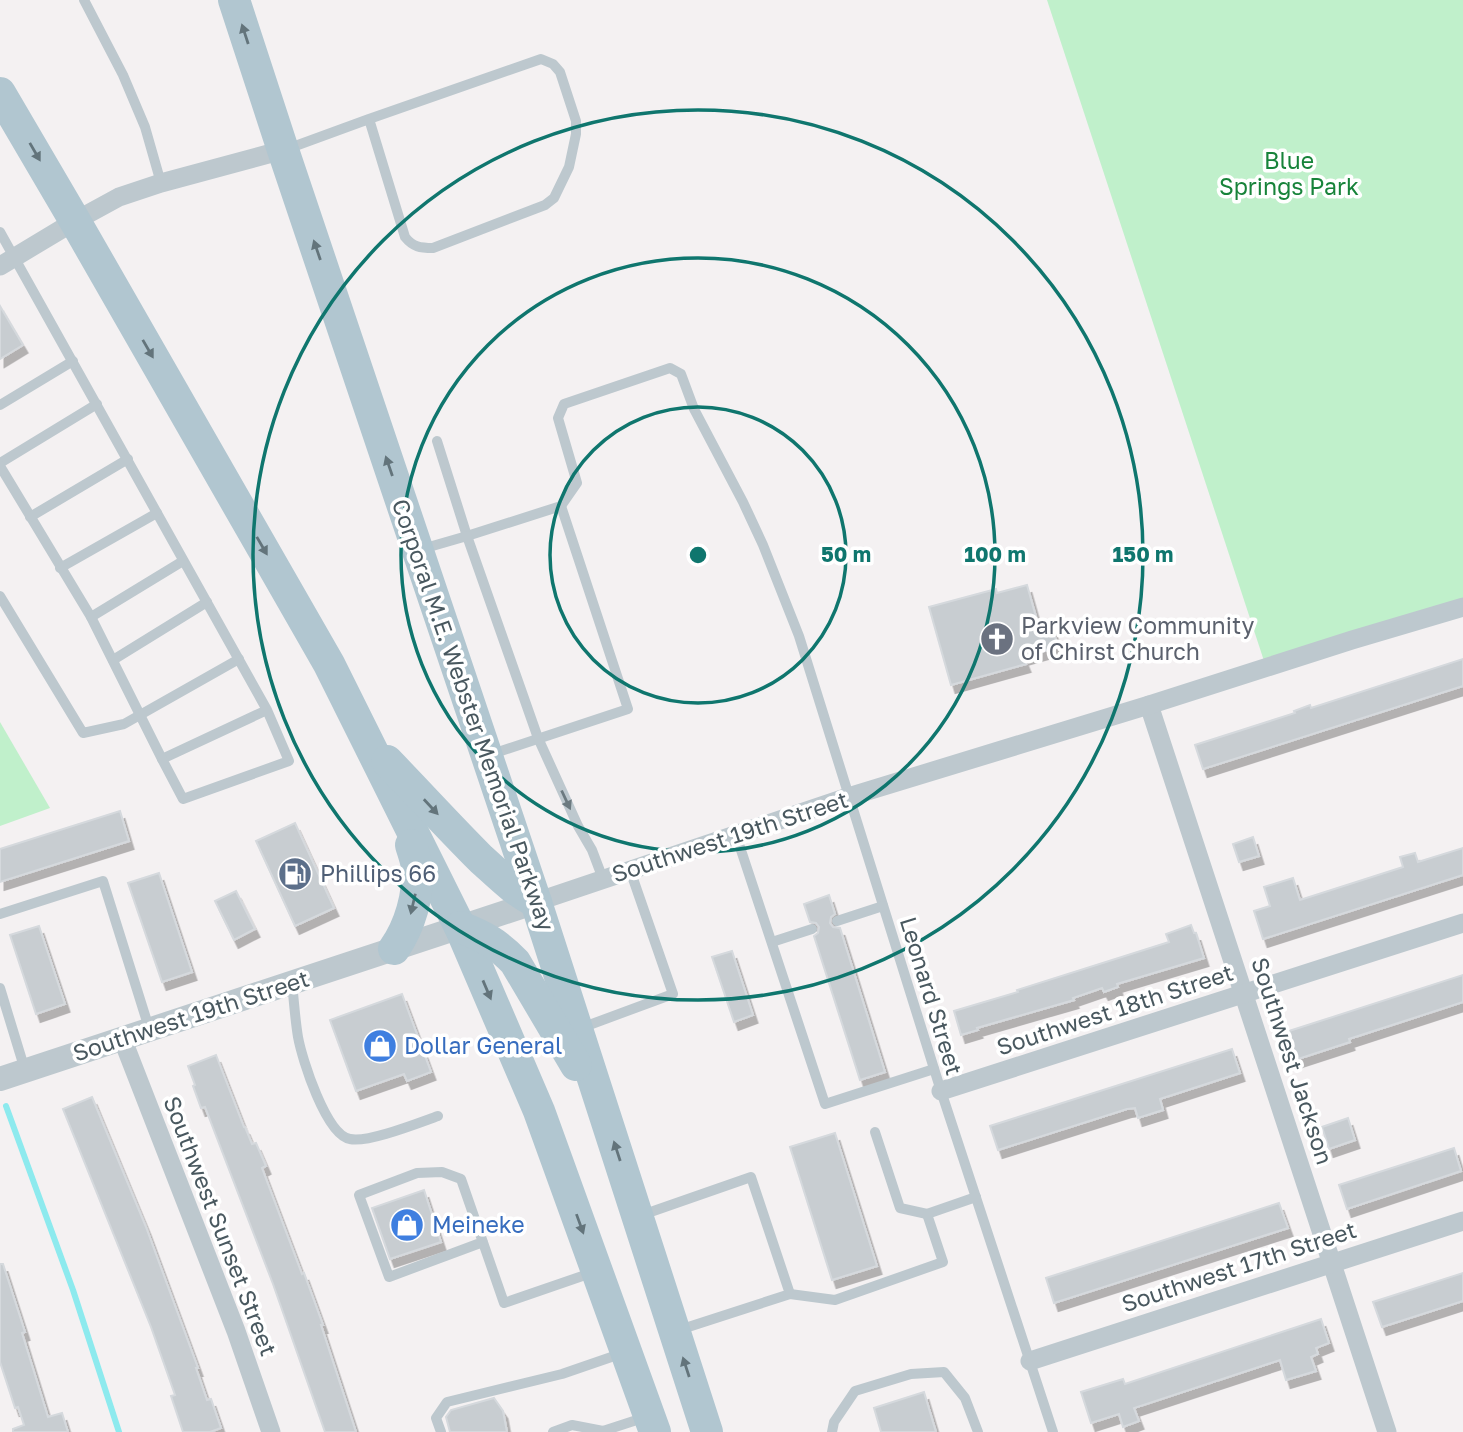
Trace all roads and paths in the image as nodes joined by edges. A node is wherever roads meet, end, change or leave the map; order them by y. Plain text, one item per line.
1 (84, 0) edge
2 (234, 0) edge
3 (0, 93) edge
4 (369, 119) junction
5 (283, 150) junction
6 (161, 183) junction
7 (75, 221) junction
8 (0, 232) edge
9 (7, 262) edge
10 (73, 361) junction
11 (97, 404) junction
12 (0, 405) edge
13 (437, 441) dead end
14 (128, 459) junction
15 (0, 464) edge
16 (561, 506) junction
17 (157, 513) junction
18 (30, 517) junction
19 (467, 536) junction
20 (418, 551) junction
21 (183, 561) junction
22 (60, 568) junction
23 (0, 596) edge
24 (207, 602) junction
25 (1463, 607) edge
26 (91, 617) junction
27 (239, 659) junction
28 (113, 660) junction
29 (1149, 705) junction
30 (267, 710) junction
31 (140, 715) junction
32 (538, 738) junction
33 (367, 740) junction
34 (487, 756) junction
35 (162, 759) junction
36 (848, 797) junction
37 (403, 813) junction
38 (736, 835) junction
39 (630, 870) junction
40 (603, 879) junction
41 (536, 902) junction
42 (883, 906) junction
43 (0, 914) edge
44 (838, 921) dead end
45 (1463, 923) edge
46 (460, 927) junction
47 (812, 929) dead end
48 (772, 942) junction
49 (394, 949) junction
50 (292, 982) junction
51 (0, 988) edge
52 (1244, 995) junction
53 (150, 1029) junction
54 (577, 1029) junction
55 (122, 1038) junction
56 (934, 1069) junction
57 (25, 1071) junction
58 (0, 1079) edge
59 (941, 1091) junction
60 (604, 1111) junction
61 (438, 1116) dead end
62 (875, 1132) dead end
63 (976, 1197) junction
64 (927, 1214) junction
65 (638, 1216) junction
66 (1463, 1221) edge
67 (483, 1242) junction
68 (1333, 1263) junction
69 (597, 1271) junction
70 (790, 1294) junction
71 (675, 1331) junction
72 (627, 1352) junction
73 (1030, 1361) junction
74 (652, 1424) edge
75 (602, 1431) edge
76 (271, 1432) edge
77 (441, 1432) edge
78 (553, 1432) edge
79 (708, 1432) edge
80 (832, 1432) edge
81 (978, 1432) edge
82 (1054, 1432) edge
83 (1387, 1432) edge

1 - 6 lane
5 -> 2 main road, Corporal M.E. Webster Memorial Parkway
3 -> 7 main road
4 - 4 lane
4 - 5 lane
5 - 6 street
20 -> 5 main road, Corporal M.E. Webster Memorial Parkway
6 - 7 street
7 - 9 street
7 -> 33 main road
8 - 9 lane
9 - 10 lane
10 - 11 lane
10 - 12 lane
11 - 14 lane
11 - 15 lane
13 - 19 lane
14 - 17 lane
14 - 18 lane
15 - 18 lane
16 - 19 lane
16 - 32 lane
16 - 36 lane, Leonard Street
17 - 21 lane
17 - 22 lane
18 - 22 lane
19 - 20 lane
19 - 32 lane
20 - 34 main road, Corporal M.E. Webster Memorial Parkway
21 - 24 lane
21 - 26 lane
22 - 26 lane
23 - 31 lane
24 - 27 lane
24 - 28 lane
25 - 29 street, Southwest 19th Street
26 - 28 lane
27 - 30 lane
27 - 31 lane
28 - 31 lane
29 - 36 street, Southwest 19th Street
29 - 52 street, Southwest Jackson
30 - 35 lane
30 - 35 lane
31 - 35 lane
32 - 34 lane
32 -> 40 lane
33 - 37 main road
33 -> 41 main road
34 - 41 main road, Corporal M.E. Webster Memorial Parkway
36 - 38 street, Southwest 19th Street
36 - 42 lane, Leonard Street
37 - 46 main road
37 -> 49 main road
38 - 39 street, Southwest 19th Street
38 - 48 lane
39 - 40 street, Southwest 19th Street
39 - 54 lane
40 - 41 street, Southwest 19th Street
41 - 46 street, Southwest 19th Street
41 - 54 main road, Corporal M.E. Webster Memorial Parkway
42 - 44 lane
42 - 56 lane, Leonard Street
43 - 53 lane
45 - 52 street, Southwest 18th Street
46 - 49 street, Southwest 19th Street
46 - 60 main road
46 -> 69 main road
47 - 48 lane
48 - 56 lane
49 - 50 street, Southwest 19th Street
50 - 53 street, Southwest 19th Street
50 - 61 lane
51 - 57 lane
52 - 59 street, Southwest 18th Street
52 - 68 street, Southwest Jackson
53 - 55 street, Southwest 19th Street
54 - 60 main road, Corporal M.E. Webster Memorial Parkway
55 - 57 street, Southwest 19th Street
55 - 76 street, Southwest Sunset Street
56 - 59 lane, Leonard Street
57 - 58 street, Southwest 19th Street
59 - 63 lane, Leonard Street
65 -> 60 main road, Corporal M.E. Webster Memorial Parkway
62 - 64 lane
63 - 64 lane
63 - 73 lane, Leonard Street
64 - 70 lane
65 - 70 lane
65 - 71 main road, Corporal M.E. Webster Memorial Parkway
66 - 68 street, Southwest 17th Street
67 - 67 lane
67 - 69 lane
68 - 73 street, Southwest 17th Street
68 - 83 street, Southwest Jackson
69 - 72 main road
70 - 71 lane
79 -> 71 main road, Corporal M.E. Webster Memorial Parkway
72 - 74 main road
72 - 77 lane
73 - 82 lane, Leonard Street
74 - 75 lane
75 - 78 lane
80 - 81 lane

